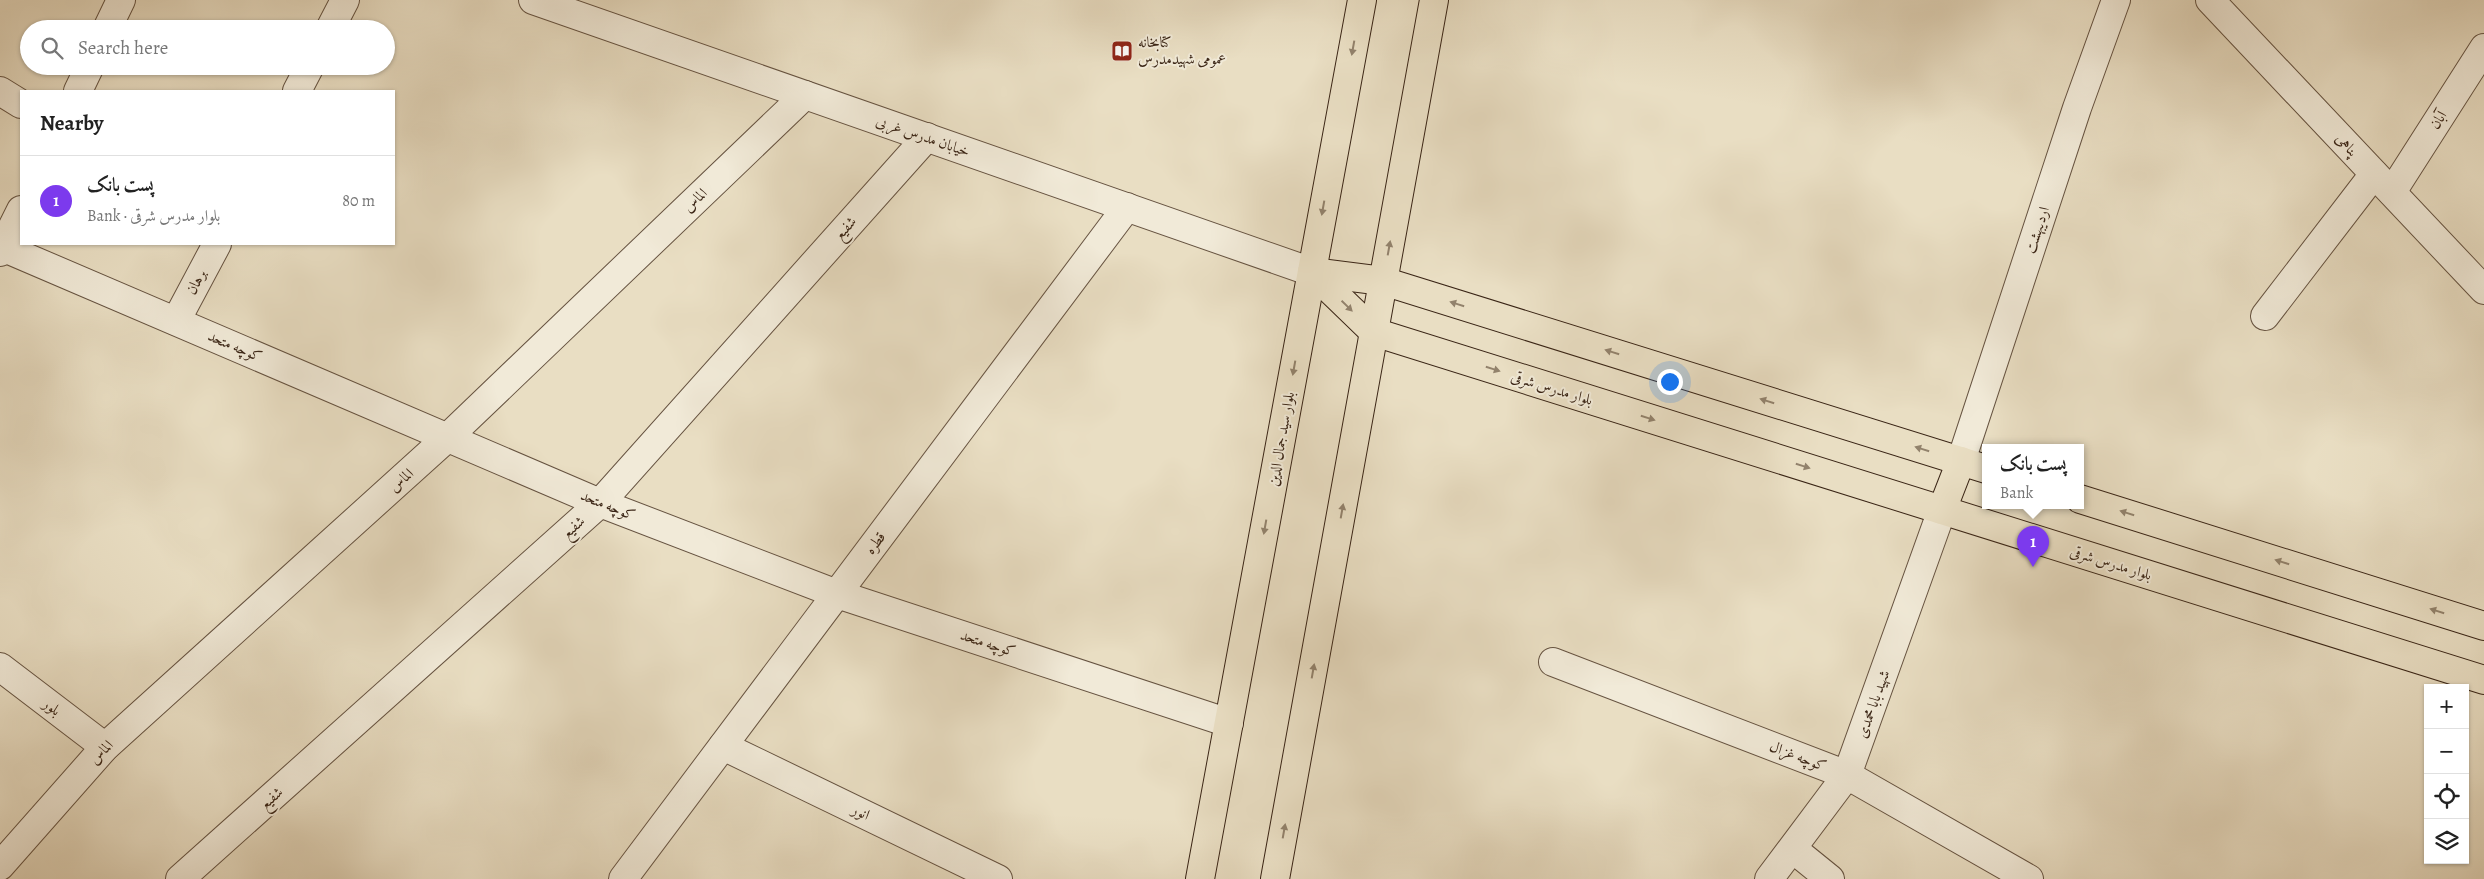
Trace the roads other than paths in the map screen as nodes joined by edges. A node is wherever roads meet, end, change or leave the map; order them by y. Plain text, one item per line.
1 (121, 0) edge
2 (345, 0) edge
3 (534, 0) edge
4 (1362, 0) edge
5 (1434, 0) edge
6 (2116, 0) edge
7 (2210, 0) edge
8 (111, 20) edge
9 (335, 20) edge
10 (2484, 48) edge
11 (86, 75) edge
12 (305, 75) edge
13 (78, 90) edge
14 (298, 90) edge
15 (0, 91) edge
16 (805, 95) junction
17 (20, 103) edge
18 (927, 137) junction
19 (2383, 183) junction
20 (1126, 207) junction
21 (20, 212) edge
22 (216, 245) edge
23 (1, 250) edge
24 (1312, 272) junction
25 (1383, 281) junction
26 (2484, 290) edge
27 (2265, 316) dead end
28 (176, 321) junction
29 (1374, 332) junction
30 (448, 437) junction
31 (1973, 465) edge
32 (2084, 500) edge
33 (600, 503) junction
34 (1942, 510) junction
35 (838, 594) junction
36 (2484, 626) edge
37 (1553, 662) dead end
38 (0, 667) edge
39 (2484, 680) edge
40 (1229, 723) junction
41 (723, 746) junction
42 (104, 747) junction
43 (1847, 776) junction
44 (1793, 850) junction
45 (0, 866) edge
46 (180, 879) edge
47 (623, 879) edge
48 (998, 879) edge
49 (1200, 879) edge
50 (1275, 879) edge
51 (1769, 879) edge
52 (1830, 879) edge
53 (2029, 879) edge

1 - 8 street
2 - 9 street
3 - 16 street, خیابان مدرس غربی
4 -> 24 main road, بلوار سید جمال الدین
25 -> 5 main road
6 - 31 street, اردیبهشت
7 - 19 street, پناهی
10 - 19 street, آبان
11 - 13 street
12 - 14 street
15 - 17 street
16 - 18 street, خیابان مدرس غربی
16 - 30 street, الماس
18 - 20 street, خیابان مدرس غربی
18 - 33 street, شفیع
19 - 26 street, پناهی
19 - 27 street, آبان
20 - 24 street, خیابان مدرس غربی
20 - 35 street, قطره
21 - 23 street
22 - 28 street, برهان
23 - 28 street, کوچه متحد
24 - 25 main road
24 -> 29 main road, بلوار مدرس شرقی
24 -> 40 main road, بلوار سید جمال الدین
25 - 29 main road
31 -> 25 main road
28 - 30 street, کوچه متحد
29 -> 34 main road, بلوار مدرس شرقی
50 -> 29 main road
30 - 33 street, کوچه متحد
30 - 42 street, الماس
31 - 34 main road
36 -> 32 main road
33 - 35 street, کوچه متحد
33 - 46 street, شفیع
34 - 39 main road, بلوار مدرس شرقی
34 - 43 street, شهید بابا محمدی
35 - 40 street, کوچه متحد
35 - 41 street, قطره
37 - 43 street, کوچه غزال
38 - 42 street, بلور
40 - 49 main road, بلوار سید جمال الدین
41 - 47 street, قطره
41 - 48 street, انور
42 - 45 street, الماس
43 - 44 street, شهید بابا محمدی
43 - 53 street, کوچه غزال
44 - 51 street, شهید بابا محمدی
44 - 52 street

